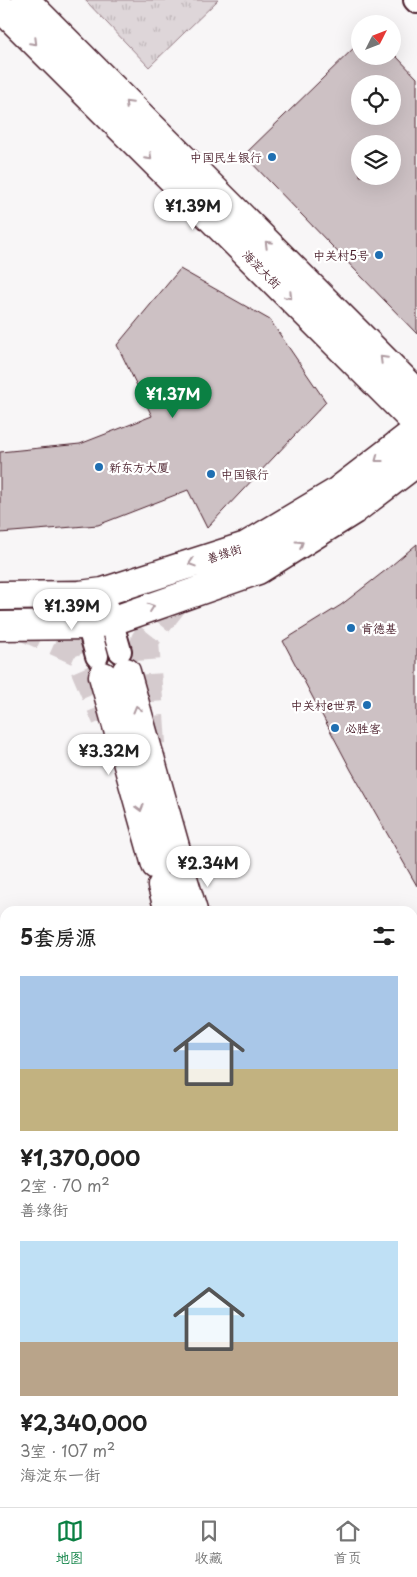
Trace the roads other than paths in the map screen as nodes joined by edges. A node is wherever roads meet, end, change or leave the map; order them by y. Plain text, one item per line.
1 (25, 0) edge
2 (0, 8) edge
3 (417, 393) edge
4 (417, 424) edge
5 (417, 430) edge
6 (417, 462) edge
7 (92, 593) junction
8 (0, 596) edge
9 (101, 623) junction
10 (0, 626) edge
11 (112, 664) joint
12 (170, 880) edge
13 (189, 906) edge

3 -> 1 main road, 海淀大街
2 -> 4 main road, 海淀大街
5 -> 7 main road, 善缘街
9 -> 6 main road
7 - 8 main road, 善缘街
7 - 9 street
9 - 10 main road
9 - 11 street
11 - 12 main road
12 - 13 main road

